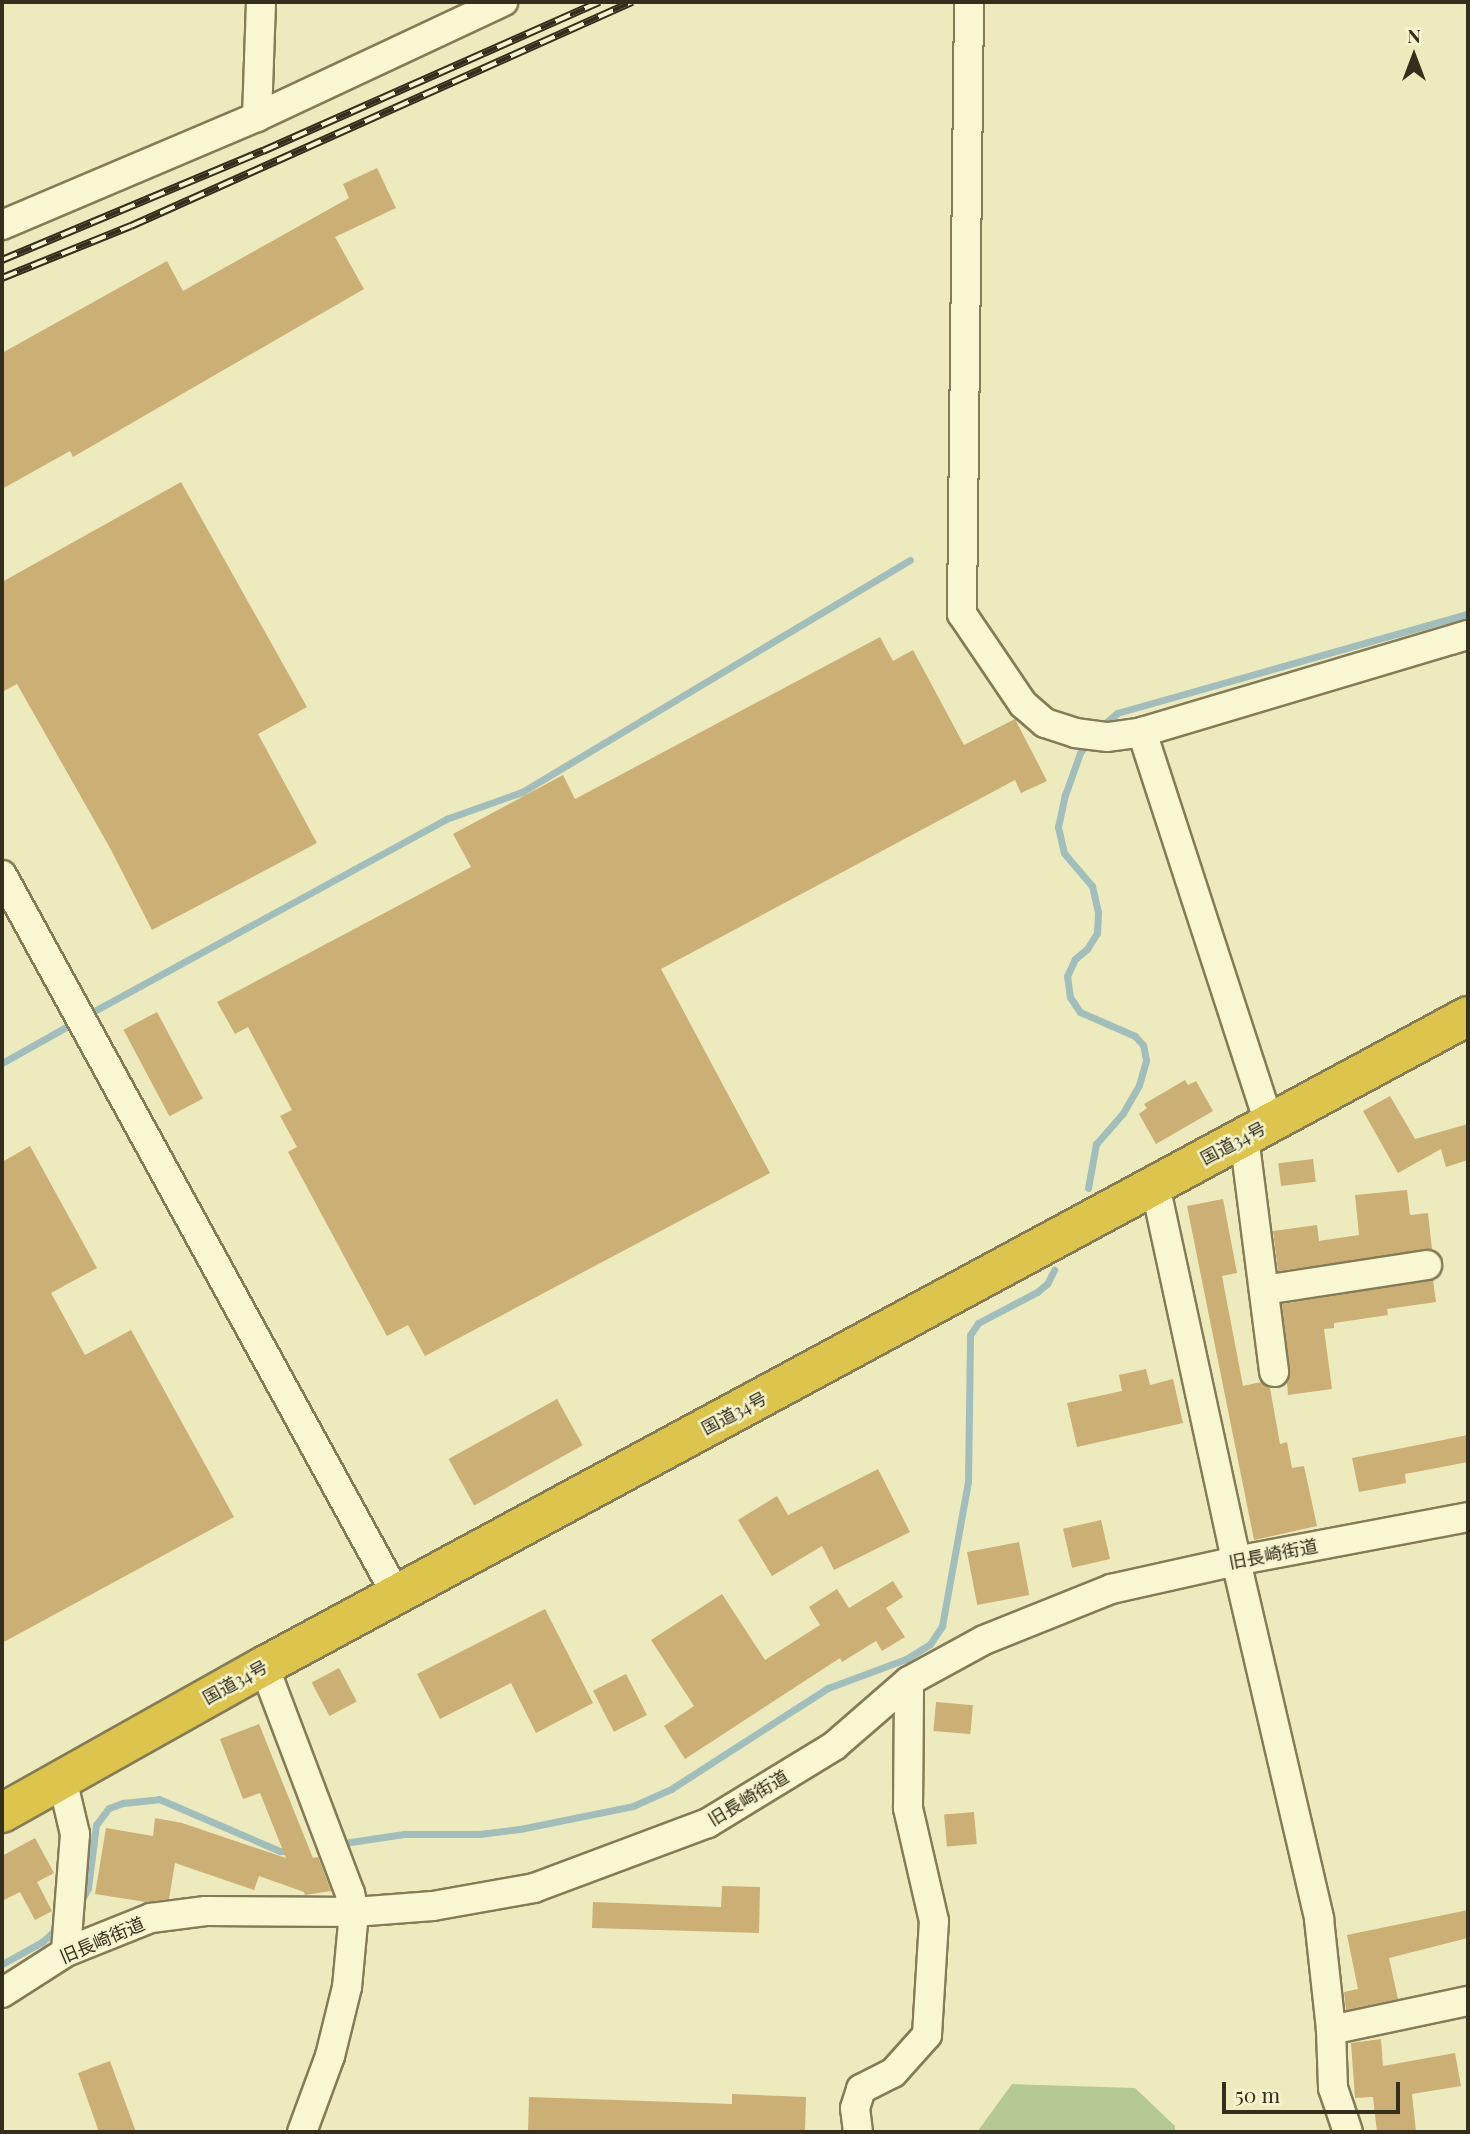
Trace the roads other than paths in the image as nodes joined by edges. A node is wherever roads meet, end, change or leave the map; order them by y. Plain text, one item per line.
1 (261, 2) edge
2 (503, 2) edge
3 (969, 2) edge
4 (257, 117) junction
5 (2, 225) edge
6 (1468, 635) edge
7 (1142, 732) junction
8 (2, 875) edge
9 (1468, 1016) edge
10 (1257, 1130) junction
11 (1156, 1185) junction
12 (1427, 1265) dead end
13 (1264, 1290) junction
14 (1274, 1372) dead end
15 (1468, 1517) edge
16 (1236, 1561) junction
17 (397, 1596) junction
18 (264, 1666) junction
19 (909, 1681) junction
20 (62, 1779) junction
21 (2, 1813) edge
22 (354, 1912) junction
23 (66, 1952) junction
24 (2, 1993) edge
25 (1468, 2001) edge
26 (1331, 2030) junction
27 (302, 2132) edge
28 (858, 2132) edge
29 (1348, 2132) edge

1 - 4 street
2 - 4 street
3 - 7 street
4 - 5 street
6 - 7 street
7 - 10 street
8 - 17 street
9 - 10 highway, 国道34号
10 - 11 highway, 国道34号
10 - 13 street
11 - 16 street
11 - 17 highway, 国道34号
12 - 13 street
13 - 14 street
15 - 16 street, 旧長崎街道
16 - 19 street, 旧長崎街道
16 - 26 street
17 - 18 highway, 国道34号
18 - 20 highway, 国道34号
18 - 22 street
19 - 22 street, 旧長崎街道
19 - 28 street
20 - 21 highway, 国道34号
20 - 23 street
22 - 23 street, 旧長崎街道
22 - 27 street
23 - 24 street, 旧長崎街道
25 - 26 street
26 - 29 street

